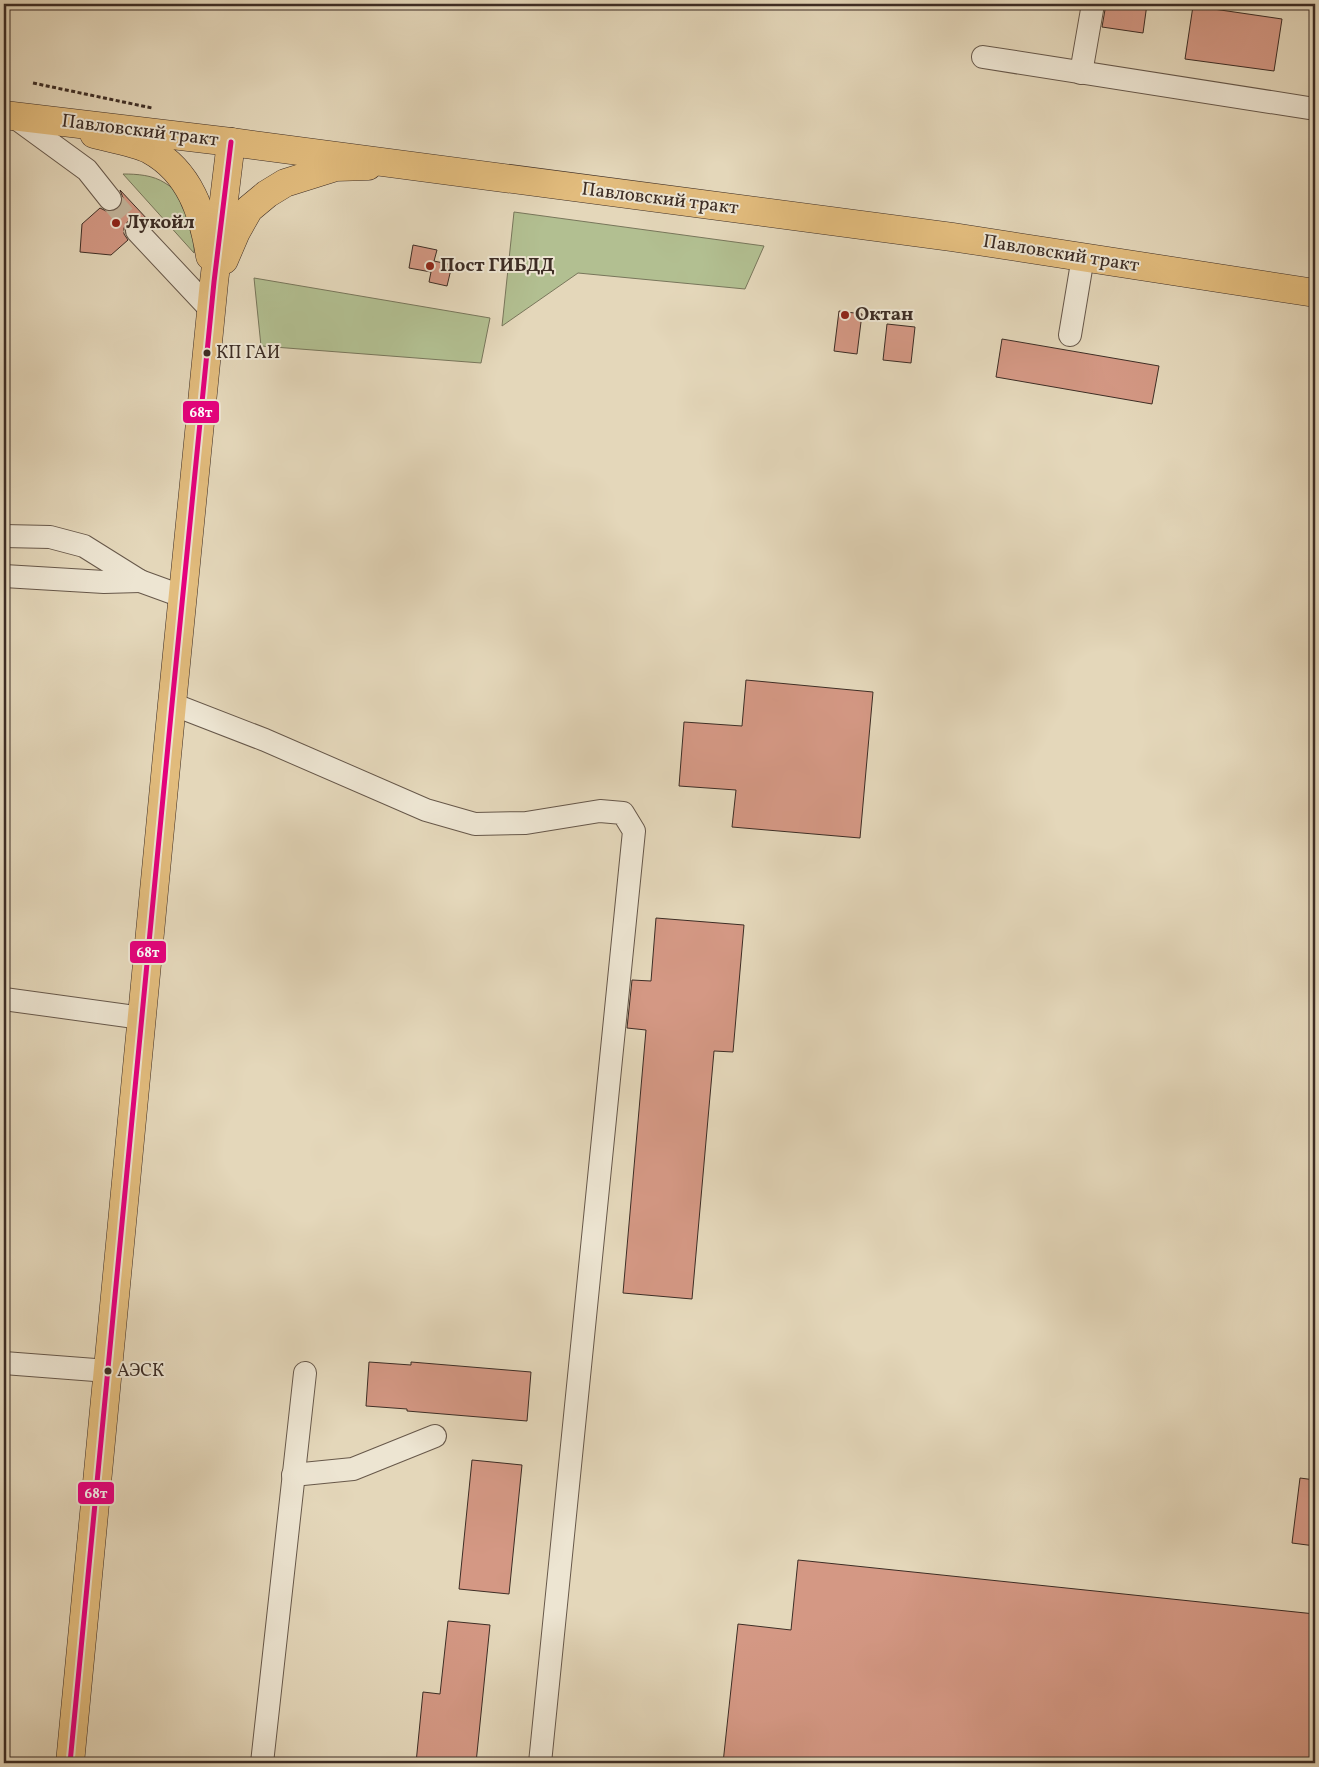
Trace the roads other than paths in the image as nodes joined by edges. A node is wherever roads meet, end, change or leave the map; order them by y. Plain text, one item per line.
1 (1093, 4) edge
2 (983, 58) dead end
3 (1081, 73) junction
4 (1315, 109) edge
5 (9, 116) edge
6 (43, 119) junction
7 (231, 142) junction
8 (407, 166) junction
9 (110, 199) tunnel mouth
10 (137, 231) tunnel mouth
11 (1083, 257) junction
12 (214, 282) junction
13 (1315, 293) edge
14 (212, 311) junction
15 (1070, 335) dead end
16 (4, 536) edge
17 (4, 576) edge
18 (140, 581) junction
19 (184, 597) junction
20 (172, 704) junction
21 (4, 999) edge
22 (142, 1018) junction
23 (4, 1363) edge
24 (108, 1371) junction
25 (305, 1373) dead end
26 (435, 1436) dead end
27 (293, 1475) junction
28 (70, 1763) edge
29 (262, 1763) edge
30 (540, 1763) edge

1 - 3 lane
2 - 3 lane
3 - 4 lane
5 - 6 main road, Павловский тракт
5 - 9 lane
6 - 7 main road, Павловский тракт
6 - 12 main road
7 - 8 main road, Павловский тракт
7 - 12 main road
8 - 11 main road, Павловский тракт
8 - 12 main road
10 - 14 lane
11 - 13 main road, Павловский тракт
11 - 15 lane
12 - 14 main road
14 - 19 main road
16 - 18 lane
17 - 18 lane
18 - 19 lane
19 - 20 main road
20 - 22 main road
20 - 30 lane
21 - 22 lane
22 - 24 main road
23 - 24 lane
24 - 28 main road
25 - 27 lane
26 - 27 lane
27 - 29 lane

